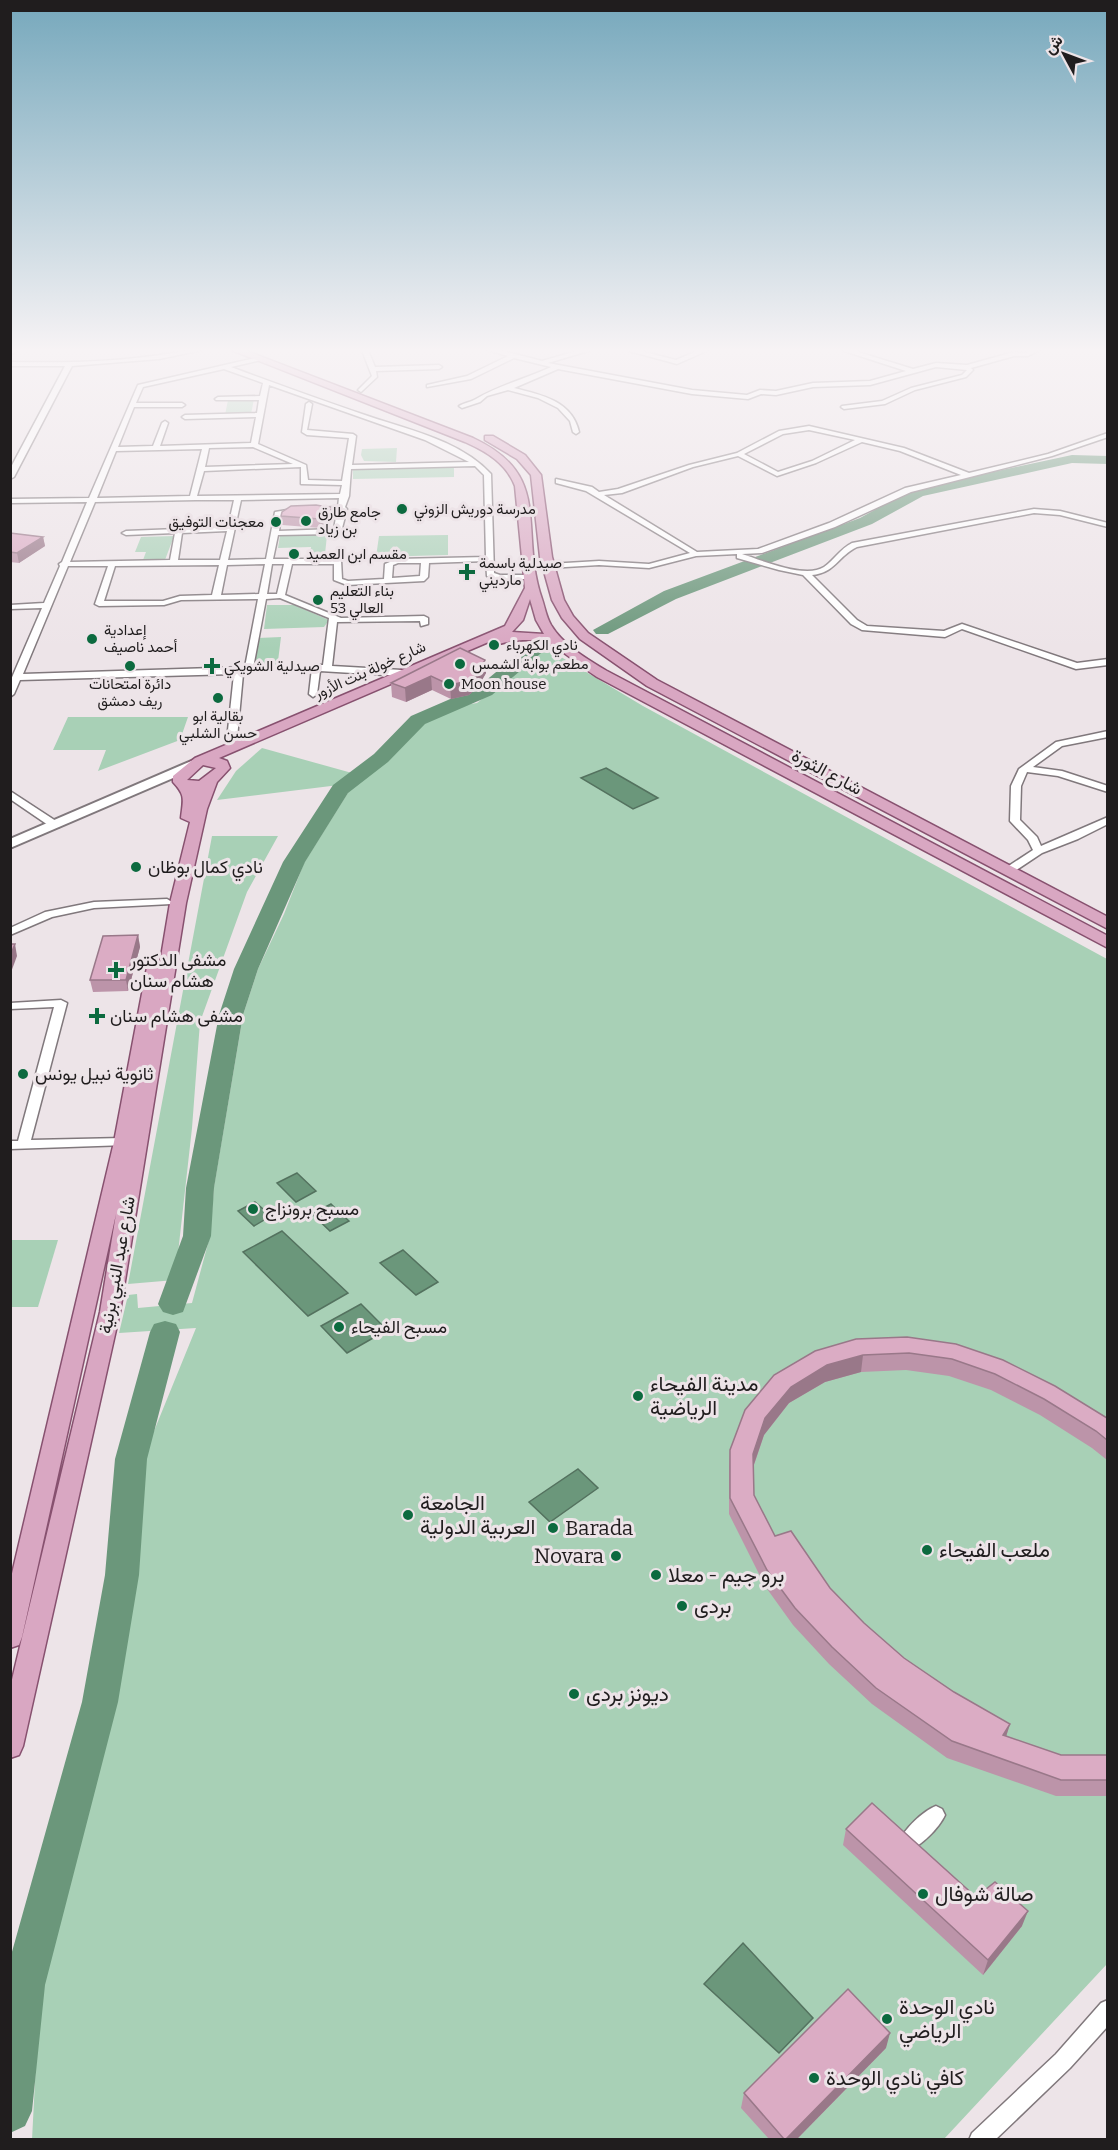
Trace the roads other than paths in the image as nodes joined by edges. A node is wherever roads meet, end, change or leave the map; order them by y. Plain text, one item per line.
1 (25, 448) edge
2 (142, 448) edge
3 (206, 448) edge
4 (260, 448) edge
5 (351, 448) edge
6 (447, 448) edge
7 (484, 448) edge
8 (506, 448) edge
9 (750, 448) edge
10 (843, 448) edge
11 (898, 448) edge
12 (1070, 448) edge
13 (114, 449) joint
14 (739, 454) junction
15 (10, 456) edge
16 (21, 456) junction
17 (477, 464) junction
18 (304, 466) junction
19 (349, 467) junction
20 (200, 469) junction
21 (968, 476) junction
22 (10, 477) edge
23 (559, 482) dead end
24 (347, 483) junction
25 (598, 494) junction
26 (345, 496) junction
27 (238, 498) junction
28 (90, 499) junction
29 (193, 499) junction
30 (10, 501) edge
31 (343, 509) junction
32 (1107, 525) edge
33 (230, 529) junction
34 (179, 531) junction
35 (274, 532) junction
36 (126, 533) dead end
37 (545, 544) junction
38 (730, 553) junction
39 (696, 554) junction
40 (489, 559) junction
41 (425, 560) junction
42 (174, 562) junction
43 (269, 562) junction
44 (288, 562) junction
45 (222, 563) junction
46 (63, 564) junction
47 (112, 564) junction
48 (549, 566) junction
49 (806, 574) junction
50 (388, 581) junction
51 (530, 583) junction
52 (262, 596) junction
53 (281, 596) junction
54 (216, 597) junction
55 (47, 605) junction
56 (10, 607) edge
57 (333, 617) junction
58 (424, 624) dead end
59 (540, 624) junction
60 (512, 632) junction
61 (561, 642) junction
62 (1107, 662) edge
63 (327, 668) junction
64 (239, 672) junction
65 (402, 673) junction
66 (18, 676) junction
67 (652, 683) junction
68 (10, 694) edge
69 (313, 694) dead end
70 (1107, 734) edge
71 (231, 750) junction
72 (198, 762) junction
73 (1026, 768) junction
74 (216, 774) junction
75 (184, 785) junction
76 (145, 787) junction
77 (1107, 789) edge
78 (10, 794) edge
79 (1107, 819) edge
80 (55, 825) junction
81 (10, 844) edge
82 (1038, 851) junction
83 (1008, 871) junction
84 (167, 902) junction
85 (1107, 924) edge
86 (10, 932) edge
87 (1107, 943) edge
88 (10, 1006) edge
89 (123, 1142) junction
90 (17, 1145) edge
91 (10, 1637) edge
92 (10, 1746) edge
93 (936, 1815) dead end
94 (908, 1842) edge
95 (1107, 2010) edge
96 (979, 2139) edge

1 - 16 street
2 - 13 street
3 - 20 street
4 - 18 street
5 - 19 street
6 - 17 street
7 - 51 main road
8 - 37 main road
9 - 14 street
10 - 14 street
11 - 21 street
12 - 21 street
13 - 28 street
14 - 25 street
15 - 16 street
16 - 22 street
17 - 19 street
17 - 40 street
18 - 20 street
18 - 24 street
19 - 24 street
20 - 29 street
21 - 38 street
23 - 25 street
24 - 26 street
25 - 39 street
26 - 27 street
26 - 31 street
27 - 29 street
27 - 33 street
28 - 29 street
28 - 30 street
28 - 46 street
31 - 35 street
31 - 35 street
32 - 49 street
33 - 34 street
33 - 45 street
34 - 36 street
34 - 42 street
35 - 43 street
37 - 48 main road, شارع الثورة
37 - 59 main road
38 - 39 street
38 - 49 street
39 - 48 street
40 - 41 street
40 - 51 street
41 - 50 street
41 - 50 street
42 - 45 street
42 - 47 street
43 - 44 street
43 - 45 street
43 - 52 street
44 - 50 street
44 - 53 street
45 - 54 street
46 - 47 street
46 - 55 street
47 - 54 street
48 - 67 main road, شارع الثورة
49 - 62 street
51 - 59 main road
51 - 60 main road
52 - 53 street
52 - 54 street
52 - 64 street
53 - 57 street
55 - 56 street
55 - 66 street
57 - 58 street
57 - 63 street
59 - 60 main road
59 - 61 main road, شارع الثورة
59 - 67 main road
60 - 61 main road, شارع خولة بنت الأزور
60 - 65 main road, شارع خولة بنت الأزور
60 - 74 main road, شارع خولة بنت الأزور
61 - 87 main road, شارع الثورة
63 - 65 street
63 - 69 street
64 - 66 street
64 - 71 street
65 - 71 main road, شارع خولة بنت الأزور
66 - 68 street
67 - 83 main road, شارع الثورة
70 - 73 street
71 - 72 main road, شارع خولة بنت الأزور
72 - 74 main road
72 - 75 main road
72 - 76 main road
73 - 77 street
73 - 82 street
74 - 75 main road
74 - 92 main road, شارع عبد النبي برنية
75 - 76 main road
75 - 84 main road, شارع عبد النبي برنية
76 - 80 main road
78 - 80 street
79 - 82 street
80 - 81 main road
82 - 83 street
83 - 85 main road, شارع الثورة
84 - 86 street
84 - 89 main road, شارع عبد النبي برنية
88 - 90 street
89 - 90 street
89 - 91 main road, شارع عبد النبي برنية
93 - 94 street
95 - 96 street

